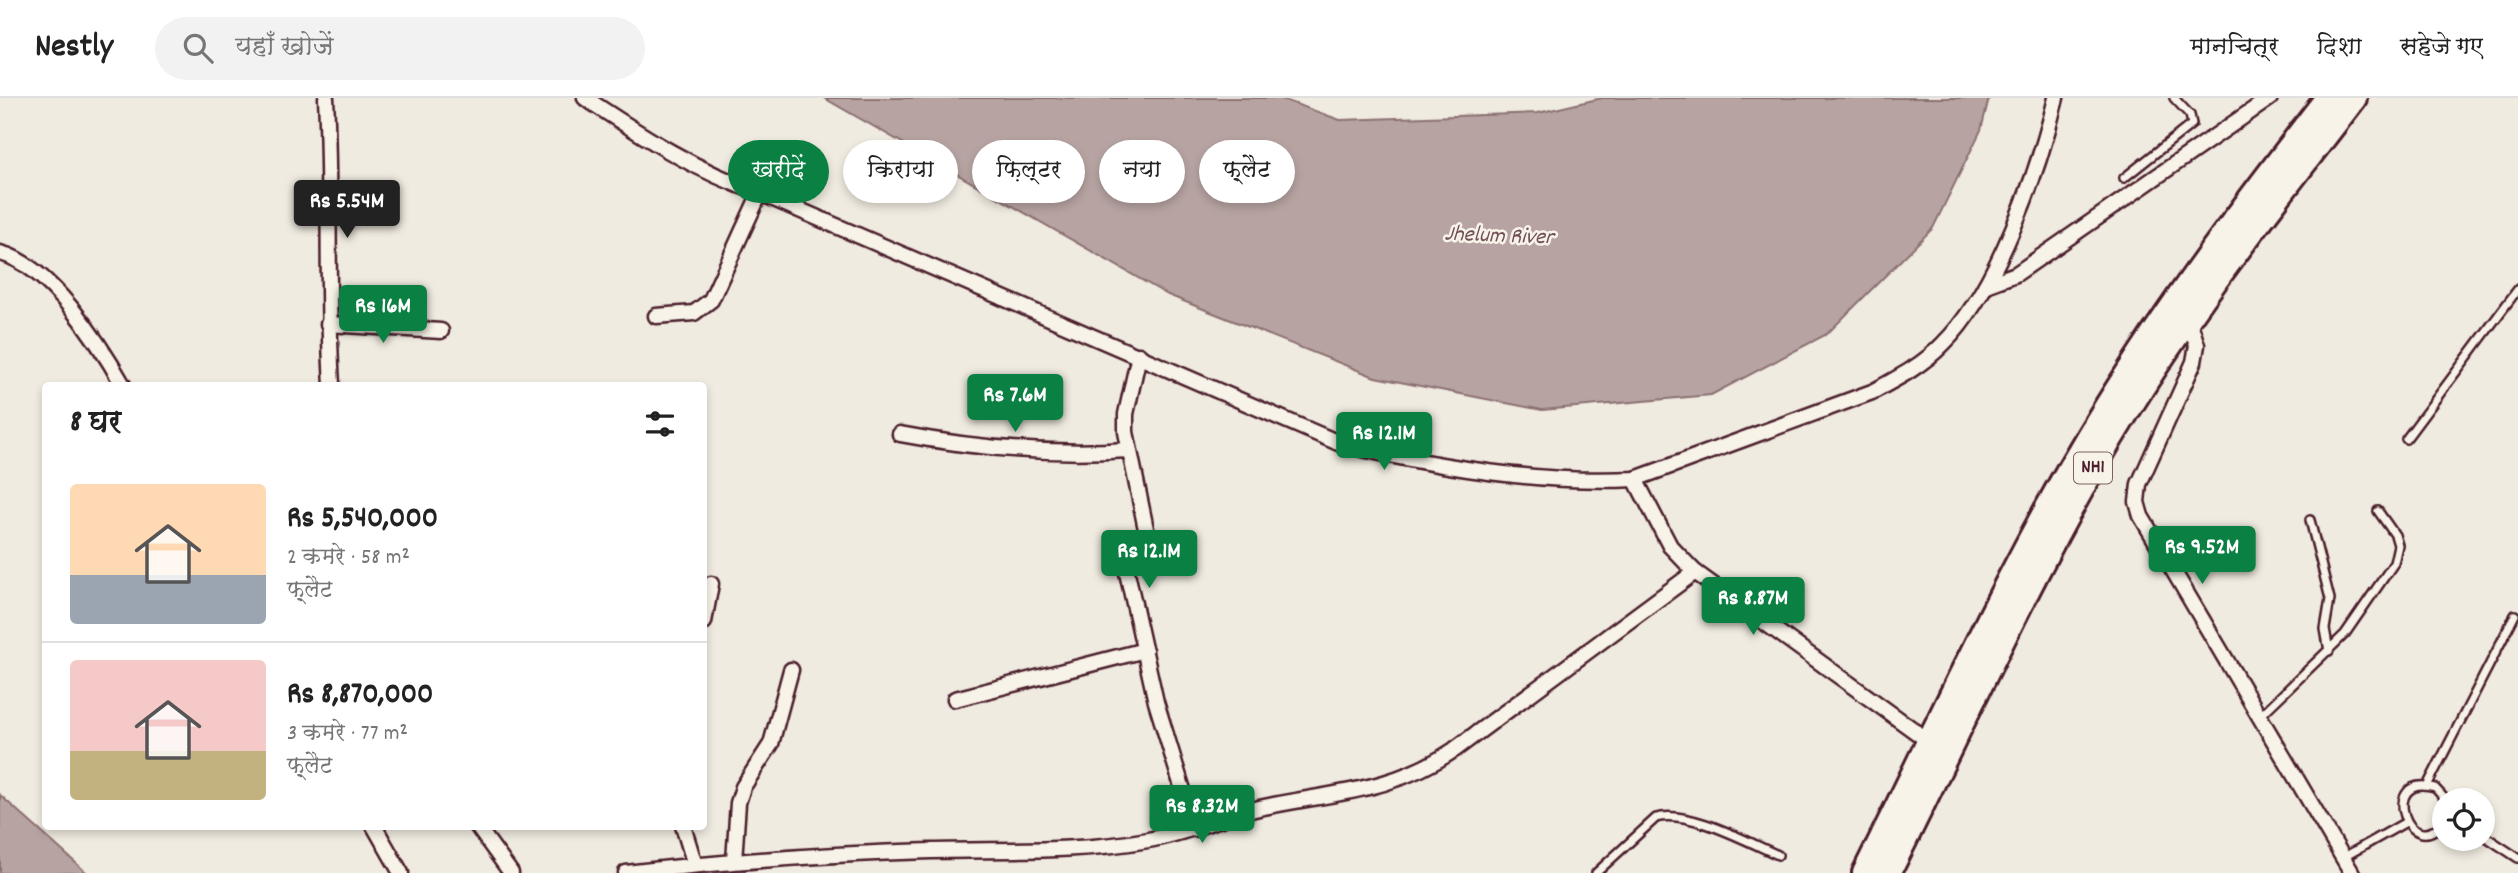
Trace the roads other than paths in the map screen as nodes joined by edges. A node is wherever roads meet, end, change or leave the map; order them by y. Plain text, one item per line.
1 (326, 98) edge
2 (584, 98) edge
3 (2056, 98) edge
4 (2174, 98) edge
5 (2270, 98) edge
6 (2328, 98) edge
7 (2354, 98) edge
8 (2124, 178) dead end
9 (728, 182) edge
10 (755, 203) edge
11 (783, 203) edge
12 (0, 253) edge
13 (1986, 285) junction
14 (2518, 289) edge
15 (2184, 308) junction
16 (656, 316) dead end
17 (328, 324) junction
18 (441, 331) dead end
19 (1139, 355) junction
20 (121, 382) edge
21 (332, 382) edge
22 (900, 434) dead end
23 (2406, 439) dead end
24 (1129, 450) junction
25 (1635, 479) junction
26 (2378, 511) dead end
27 (2310, 520) dead end
28 (1695, 572) junction
29 (711, 584) dead end
30 (707, 606) edge
31 (2515, 615) dead end
32 (1144, 650) junction
33 (2329, 651) junction
34 (791, 670) dead end
35 (955, 699) dead end
36 (2260, 717) junction
37 (1930, 742) junction
38 (2427, 786) junction
39 (2432, 788) edge
40 (2406, 822) junction
41 (1195, 829) junction
42 (2432, 829) edge
43 (376, 830) edge
44 (480, 830) edge
45 (684, 830) edge
46 (2495, 843) edge
47 (1778, 855) dead end
48 (2344, 857) junction
49 (2518, 858) edge
50 (734, 861) junction
51 (695, 864) junction
52 (401, 873) edge
53 (511, 873) edge
54 (625, 873) edge
55 (1596, 873) edge
56 (1865, 873) edge
57 (1888, 873) edge
58 (2352, 873) edge

1 - 17 street
2 - 9 street
3 - 13 street
4 - 8 lane
5 - 13 street
6 - 15 highway, NH1
7 - 15 highway, NH1
10 - 16 street
11 - 19 street
12 - 20 street
13 - 25 street
14 - 23 lane
15 - 36 street
15 - 37 highway, NH1
15 - 57 highway, NH1
17 - 18 street
17 - 21 street
19 - 24 street
19 - 25 street
22 - 24 street
24 - 32 street
25 - 28 street
26 - 33 lane
27 - 33 lane
28 - 37 street
28 - 41 street
29 - 30 street
31 - 38 lane
32 - 35 street
32 - 41 street
33 - 36 lane
34 - 50 street
36 - 48 street
37 - 56 highway, NH1
38 - 39 lane
38 - 40 lane
40 - 42 lane
40 - 48 lane
41 - 50 street
43 - 52 street
44 - 53 street
45 - 51 street
46 - 49 lane
47 - 55 lane
48 - 58 street
50 - 51 street
51 - 54 street

